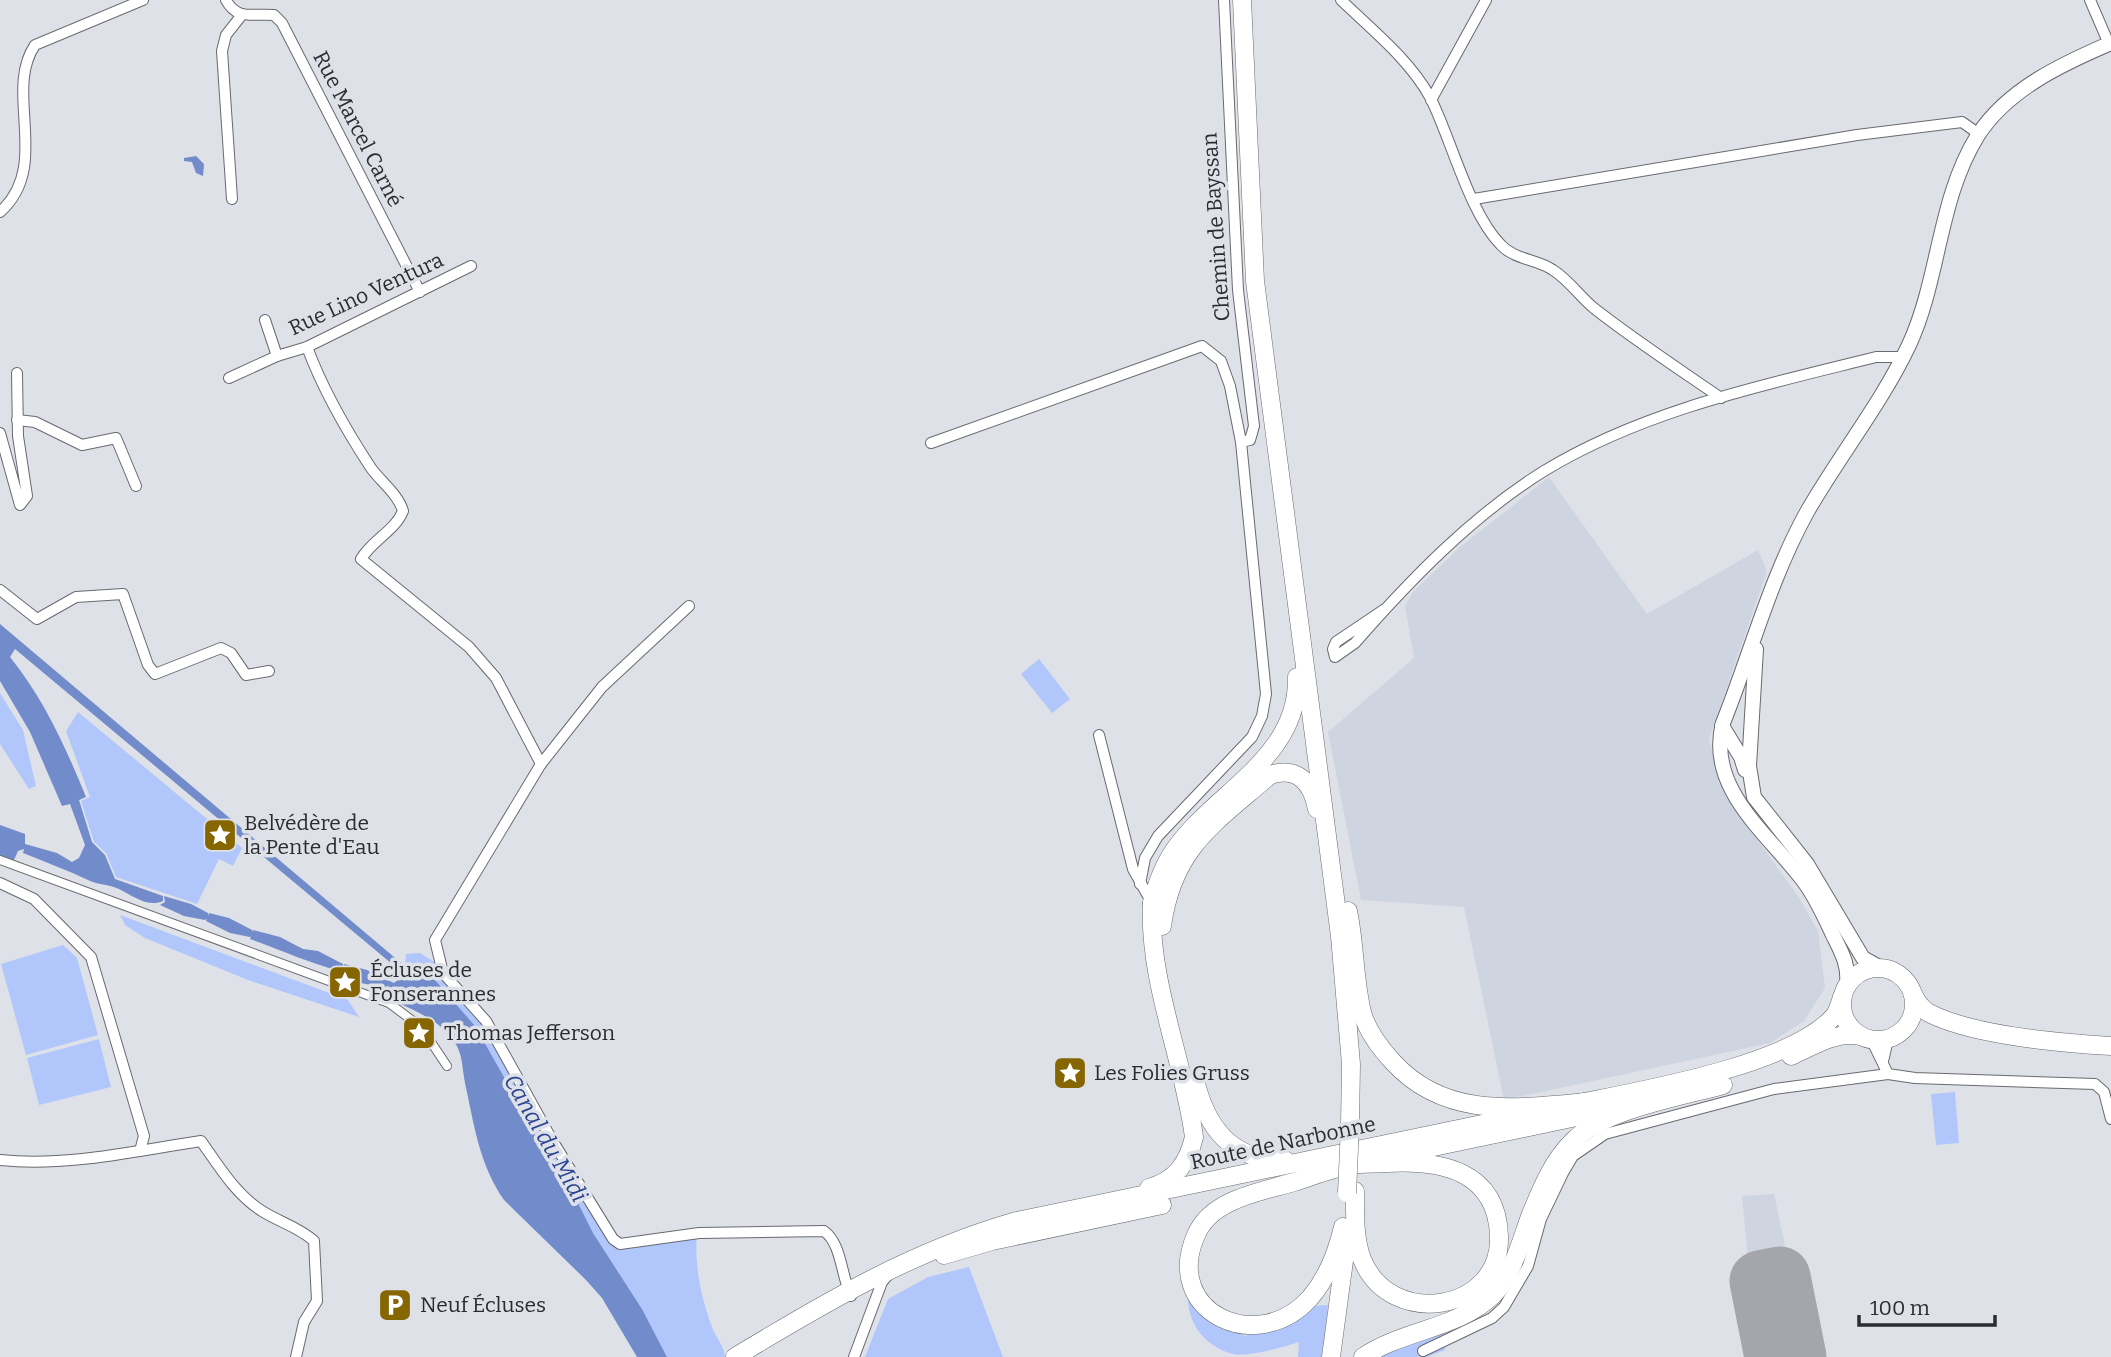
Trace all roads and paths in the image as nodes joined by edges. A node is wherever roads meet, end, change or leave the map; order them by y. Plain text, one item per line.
1 (143, 0) edge
2 (226, 0) edge
3 (235, 0) edge
4 (1224, 0) edge
5 (1242, 0) edge
6 (1341, 0) edge
7 (1486, 0) edge
8 (2090, 0) edge
9 (241, 16) junction
10 (2110, 43) edge
11 (1431, 100) junction
12 (1979, 134) junction
13 (232, 199) dead end
14 (1474, 199) junction
15 (1251, 208) junction
16 (0, 212) edge
17 (471, 266) dead end
18 (420, 292) junction
19 (265, 320) dead end
20 (307, 347) junction
21 (278, 356) junction
22 (1902, 357) junction
23 (17, 373) dead end
24 (229, 378) dead end
25 (1721, 398) junction
26 (18, 420) junction
27 (0, 433) edge
28 (1241, 442) junction
29 (931, 443) dead end
30 (136, 486) dead end
31 (1288, 551) junction
32 (0, 590) edge
33 (689, 606) dead end
34 (1385, 609) junction
35 (1757, 630) junction
36 (270, 671) dead end
37 (1723, 726) junction
38 (1099, 735) dead end
39 (541, 764) junction
40 (1754, 797) junction
41 (0, 860) edge
42 (0, 883) edge
43 (1140, 884) junction
44 (1343, 886) junction
45 (1159, 899) junction
46 (1340, 936) junction
47 (1881, 968) junction
48 (1911, 989) junction
49 (1845, 991) junction
50 (1897, 1034) junction
51 (1866, 1037) junction
52 (2111, 1045) edge
53 (2111, 1055) edge
54 (1882, 1063) junction
55 (447, 1066) dead end
56 (1888, 1074) junction
57 (1723, 1084) junction
58 (2106, 1085) edge
59 (1588, 1102) junction
60 (2111, 1119) edge
61 (1354, 1126) junction
62 (140, 1151) junction
63 (1323, 1158) junction
64 (0, 1160) edge
65 (1352, 1165) junction
66 (1351, 1192) junction
67 (1062, 1212) junction
68 (1343, 1227) junction
69 (896, 1264) junction
70 (882, 1282) junction
71 (850, 1293) junction
72 (1423, 1351) dead end
73 (296, 1357) edge
74 (735, 1357) edge
75 (753, 1357) edge
76 (854, 1357) edge
77 (1325, 1357) edge
78 (1331, 1357) edge
79 (1363, 1357) edge

1 - 16 street
2 - 9 street
3 - 9 street
4 - 28 street, Chemin de Bayssan
5 - 15 main road
6 - 11 street
7 - 11 street
8 - 10 street
9 - 13 street
9 - 18 street, Rue Marcel Carné
10 - 12 street
11 - 14 street
12 - 14 street
12 - 22 street
14 - 25 street
15 - 31 main road
15 - 44 main road
17 - 18 street, Rue Lino Ventura
18 - 20 street, Rue Lino Ventura
19 - 21 street, Rue Lino Ventura
20 - 21 street, Rue Lino Ventura
20 - 39 street
21 - 24 street, Rue Lino Ventura
22 - 25 street
22 - 35 street
23 - 26 street
25 - 34 street
26 - 27 street
26 - 30 street
28 - 29 street
28 - 43 street
31 - 45 main road
31 - 46 main road
32 - 36 street
33 - 39 street
34 - 34 street
35 - 37 street
35 - 40 street
37 - 40 street
37 - 49 street
38 - 43 street
39 - 71 street
40 - 47 street
41 - 55 street
42 - 62 street
43 - 45 street
44 - 59 main road
44 - 61 main road
45 - 46 main road
45 - 63 main road
45 - 67 main road
46 - 61 main road
47 - 48 main road
47 - 49 main road
48 - 50 main road
48 - 52 main road
49 - 51 main road
49 - 59 main road, Route de Narbonne
50 - 51 main road
50 - 53 main road
50 - 54 street
51 - 54 street
51 - 57 main road, Route de Narbonne
54 - 56 street
56 - 58 street
56 - 72 street
57 - 65 main road, Route de Narbonne
57 - 79 main road
58 - 60 street
59 - 63 main road, Route de Narbonne
61 - 66 main road, bridge
62 - 64 street
62 - 73 street
63 - 67 main road, Route de Narbonne
65 - 66 main road
65 - 68 main road
65 - 70 main road, Route de Narbonne
66 - 68 main road
66 - 78 main road
67 - 69 main road, Route de Narbonne
68 - 77 main road
69 - 70 street
69 - 71 main road, Route de Narbonne
70 - 71 main road, Route de Narbonne
70 - 76 street
71 - 74 main road, Route de Narbonne
71 - 75 main road, Route de Narbonne

